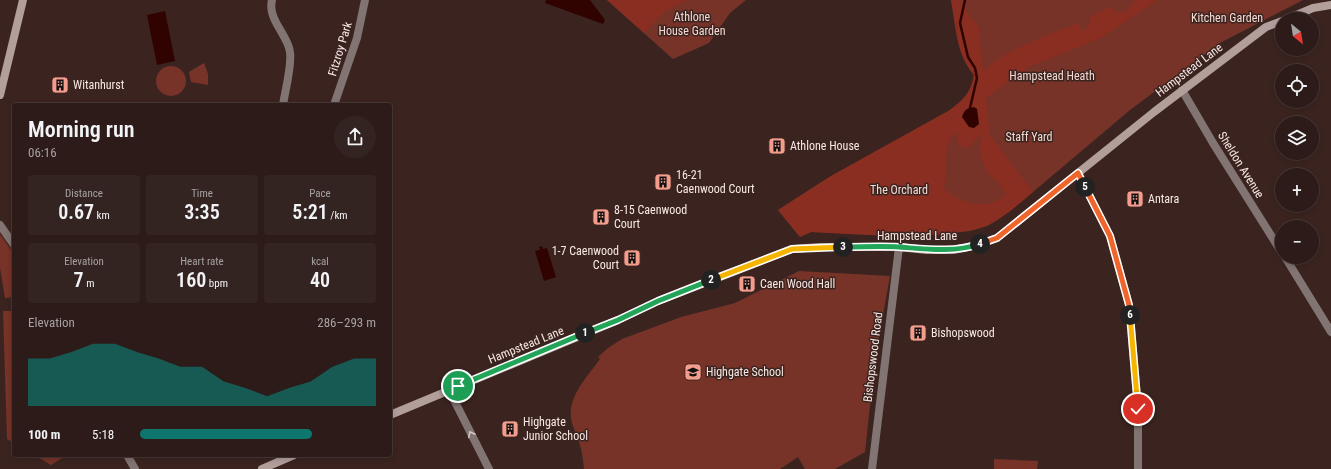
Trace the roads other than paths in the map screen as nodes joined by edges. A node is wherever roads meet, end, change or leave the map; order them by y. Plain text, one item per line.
1 (23, 0) edge
2 (272, 0) edge
3 (366, 0) edge
4 (1331, 4) edge
5 (1303, 12) edge
6 (1275, 24) edge
7 (1182, 90) junction
8 (0, 95) edge
9 (283, 103) edge
10 (335, 103) edge
11 (1078, 173) junction
12 (0, 225) edge
13 (12, 242) edge
14 (1275, 242) edge
15 (899, 247) junction
16 (1289, 264) edge
17 (1331, 332) edge
18 (449, 390) junction
19 (392, 414) edge
20 (129, 457) edge
21 (289, 457) edge
22 (134, 469) edge
23 (262, 469) edge
24 (489, 469) edge
25 (872, 469) edge
26 (1138, 469) edge

1 - 8 main road
2 - 9 street
3 - 10 street, Fitzroy Park
4 - 5 main road
6 - 7 main road, Hampstead Lane
7 - 11 main road, Hampstead Lane
7 - 14 street, Sheldon Avenue
11 - 15 main road, Hampstead Lane
11 - 26 street
12 - 13 street
15 - 18 main road, Hampstead Lane
15 - 25 street, Bishopswood Road
16 - 17 street
18 - 19 main road, Hampstead Lane
24 -> 18 street
20 - 22 street
21 - 23 main road

